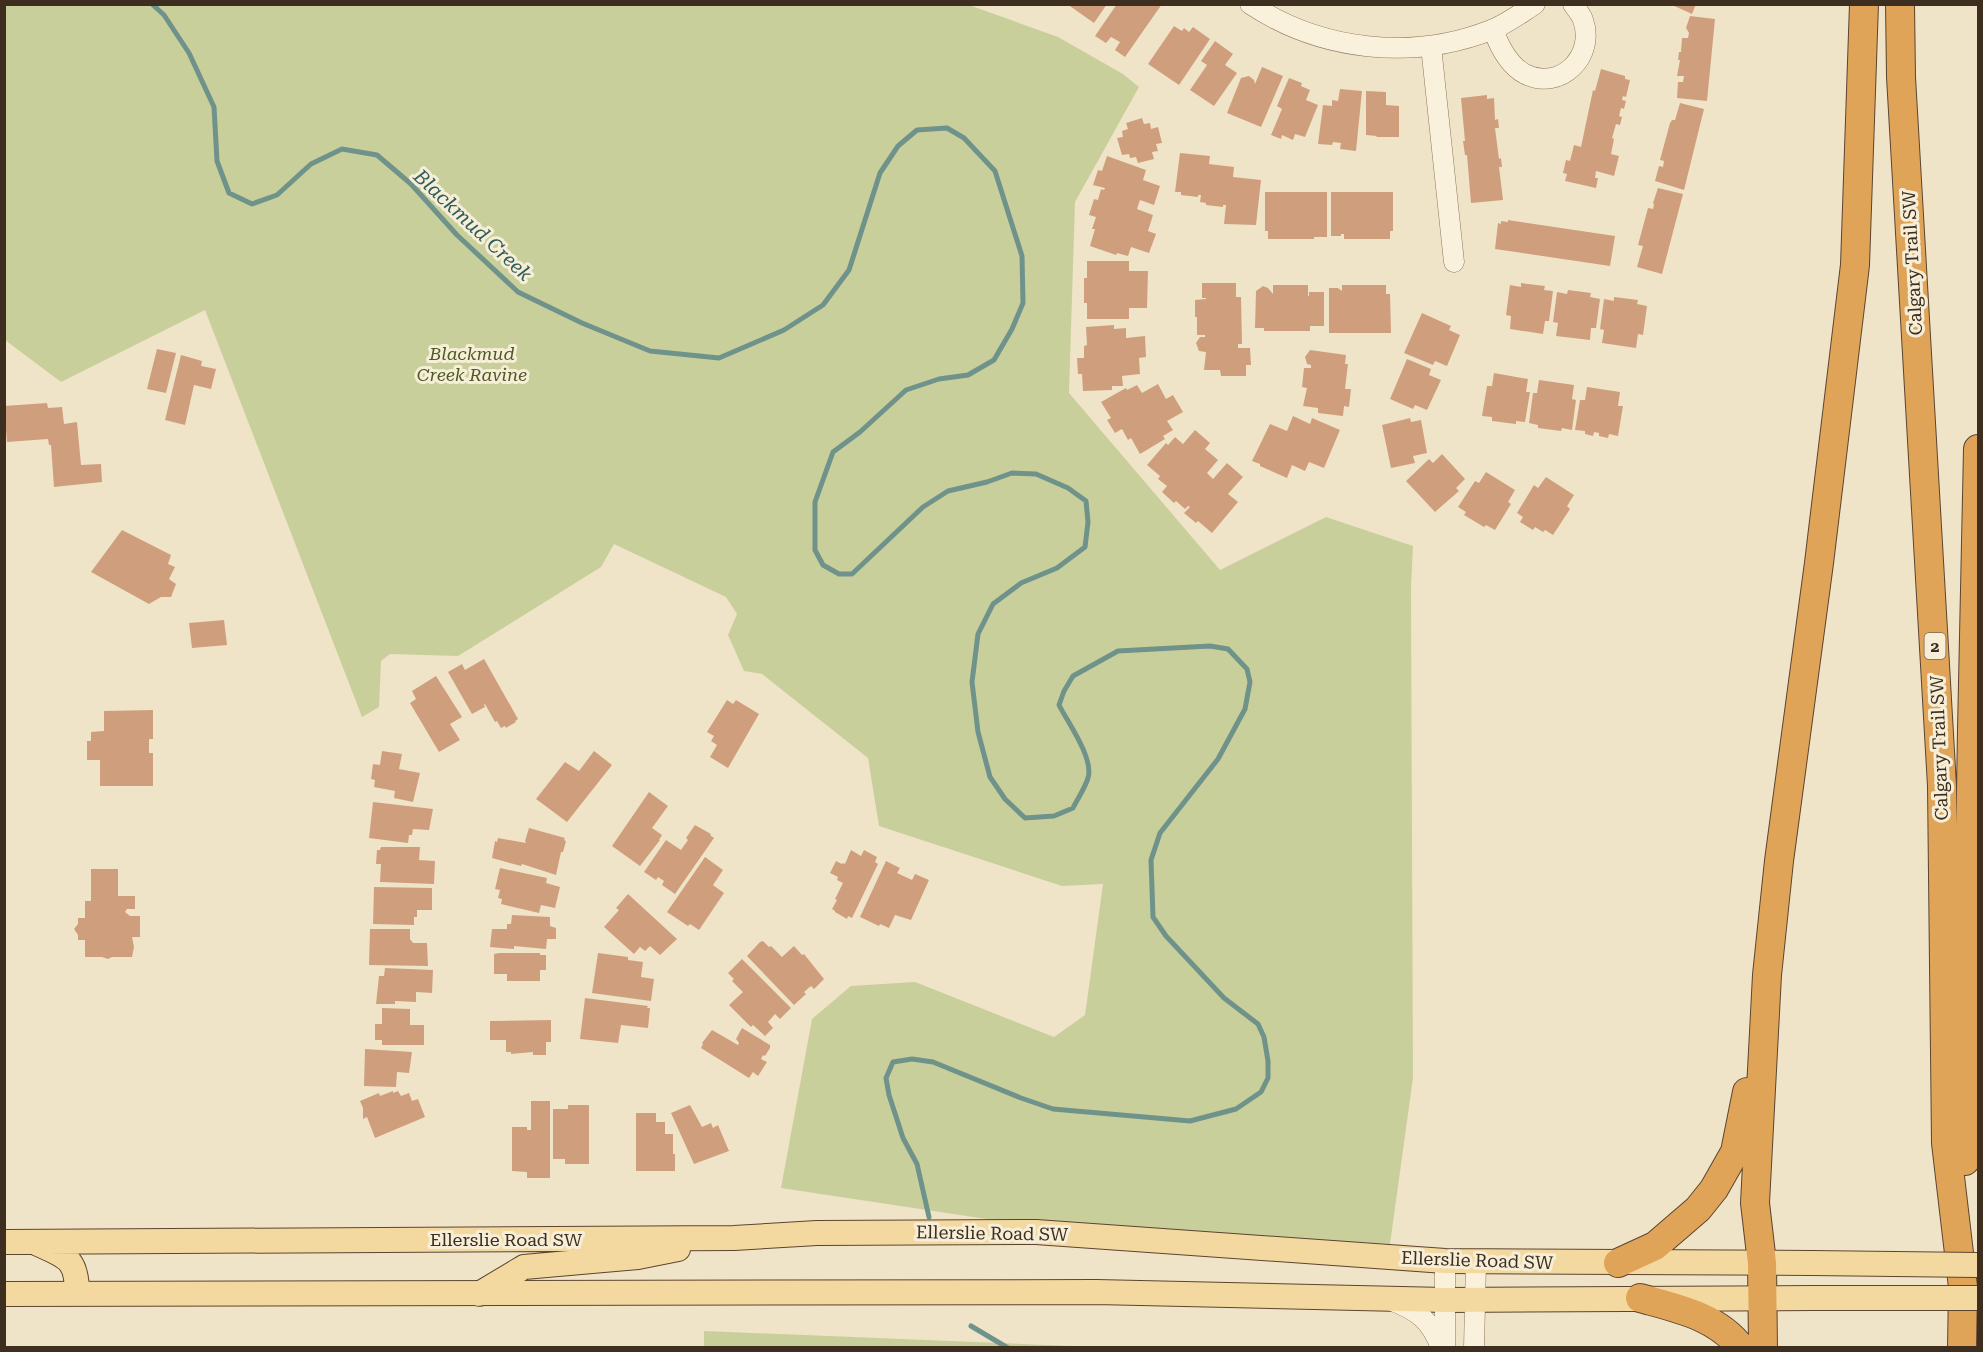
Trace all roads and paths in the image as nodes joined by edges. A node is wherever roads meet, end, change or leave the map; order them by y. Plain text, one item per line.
1 (1250, 4) edge
2 (1535, 4) edge
3 (1573, 4) edge
4 (1864, 4) edge
5 (1900, 4) edge
6 (1493, 29) junction
7 (1431, 46) junction
8 (1454, 262) dead end
9 (1978, 449) edge
10 (1767, 975) junction
11 (734, 1238) junction
12 (4, 1242) edge
13 (33, 1242) junction
14 (1445, 1261) junction
15 (1476, 1262) junction
16 (1618, 1263) junction
17 (1762, 1263) junction
18 (1974, 1283) edge
19 (77, 1293) junction
20 (4, 1294) edge
21 (479, 1294) junction
22 (1384, 1298) junction
23 (1640, 1298) junction
24 (1763, 1298) junction
25 (1445, 1300) junction
26 (1474, 1300) junction
27 (1443, 1347) edge
28 (1474, 1347) edge
29 (1741, 1347) edge
30 (1763, 1347) edge
31 (1962, 1347) edge

1 - 7 street
2 - 6 street
3 - 6 street
4 - 10 highway
5 - 18 highway, Calgary Trail SW / 2
6 - 7 street
7 - 8 street
9 - 18 highway
10 - 16 highway
10 - 17 highway
11 - 13 main road, Ellerslie Road SW
11 - 14 main road, Ellerslie Road SW
11 - 21 main road
12 - 13 main road, Ellerslie Road SW
13 - 19 main road
14 - 15 main road, Ellerslie Road SW
14 - 25 street
15 - 16 main road, Ellerslie Road SW
15 - 26 street
16 - 17 main road, Ellerslie Road SW
17 - 18 main road, Ellerslie Road SW, bridge
17 - 24 highway
18 - 24 main road, Ellerslie Road SW, bridge
18 - 31 highway, Calgary Trail SW / 2
19 - 20 main road, Ellerslie Road SW
19 - 21 main road, Ellerslie Road SW
21 - 22 main road, Ellerslie Road SW
22 - 25 main road, Ellerslie Road SW
22 - 27 street
23 - 24 main road, Ellerslie Road SW
23 - 26 main road, Ellerslie Road SW
23 - 29 highway
24 - 30 highway
25 - 26 main road, Ellerslie Road SW
25 - 27 street
26 - 28 street

